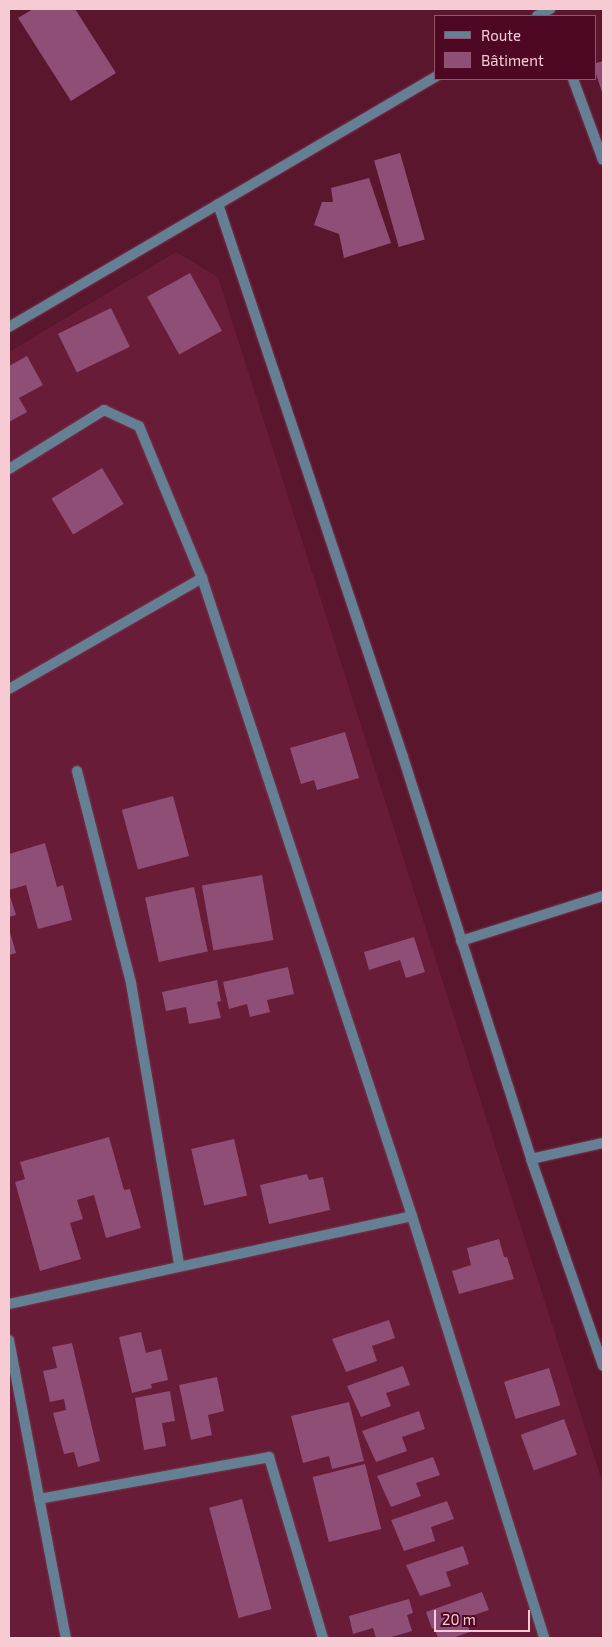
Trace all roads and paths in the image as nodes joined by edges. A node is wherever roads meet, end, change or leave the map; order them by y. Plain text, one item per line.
1 (434, 77) edge
2 (573, 80) edge
3 (603, 160) edge
4 (218, 204) junction
5 (9, 327) edge
6 (9, 469) edge
7 (202, 578) junction
8 (9, 690) edge
9 (78, 771) dead end
10 (603, 896) edge
11 (461, 942) junction
12 (603, 1143) edge
13 (531, 1160) junction
14 (412, 1216) junction
15 (179, 1265) junction
16 (9, 1304) edge
17 (9, 1340) edge
18 (603, 1366) edge
19 (39, 1499) junction
20 (66, 1638) edge
21 (323, 1638) edge
22 (544, 1638) edge

1 - 4 street
2 - 3 street
4 - 5 street
4 - 11 street
6 - 7 street
7 - 8 street
7 - 14 street
9 - 15 street
10 - 11 street
11 - 13 street
12 - 13 street
13 - 18 street
14 - 15 street
14 - 22 street
15 - 16 street
17 - 19 street
19 - 20 street
19 - 21 street

